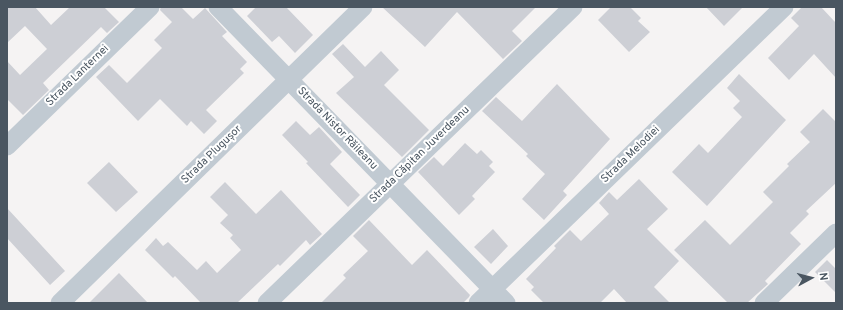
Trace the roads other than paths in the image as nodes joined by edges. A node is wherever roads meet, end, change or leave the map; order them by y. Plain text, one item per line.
1 (150, 7) edge
2 (218, 7) edge
3 (363, 7) edge
4 (573, 7) edge
5 (784, 7) edge
6 (289, 80) junction
7 (7, 146) edge
8 (391, 184) junction
9 (836, 233) edge
10 (492, 289) junction
11 (60, 303) edge
12 (267, 303) edge
13 (478, 303) edge
14 (506, 303) edge
15 (764, 303) edge

1 - 7 street, Strada Lanternei
2 - 6 street, Strada Nistor Răileanu
3 - 6 street, Strada Plugușor
4 - 8 street, Strada Căpitan Juverdeanu
5 - 10 street, Strada Melodiei
6 - 8 street, Strada Nistor Răileanu
6 - 11 street, Strada Plugușor
8 - 10 street, Strada Nistor Răileanu
8 - 12 street, Strada Căpitan Juverdeanu
9 - 15 street
10 - 13 street, Strada Melodiei
10 - 14 street, Strada Nistor Răileanu

